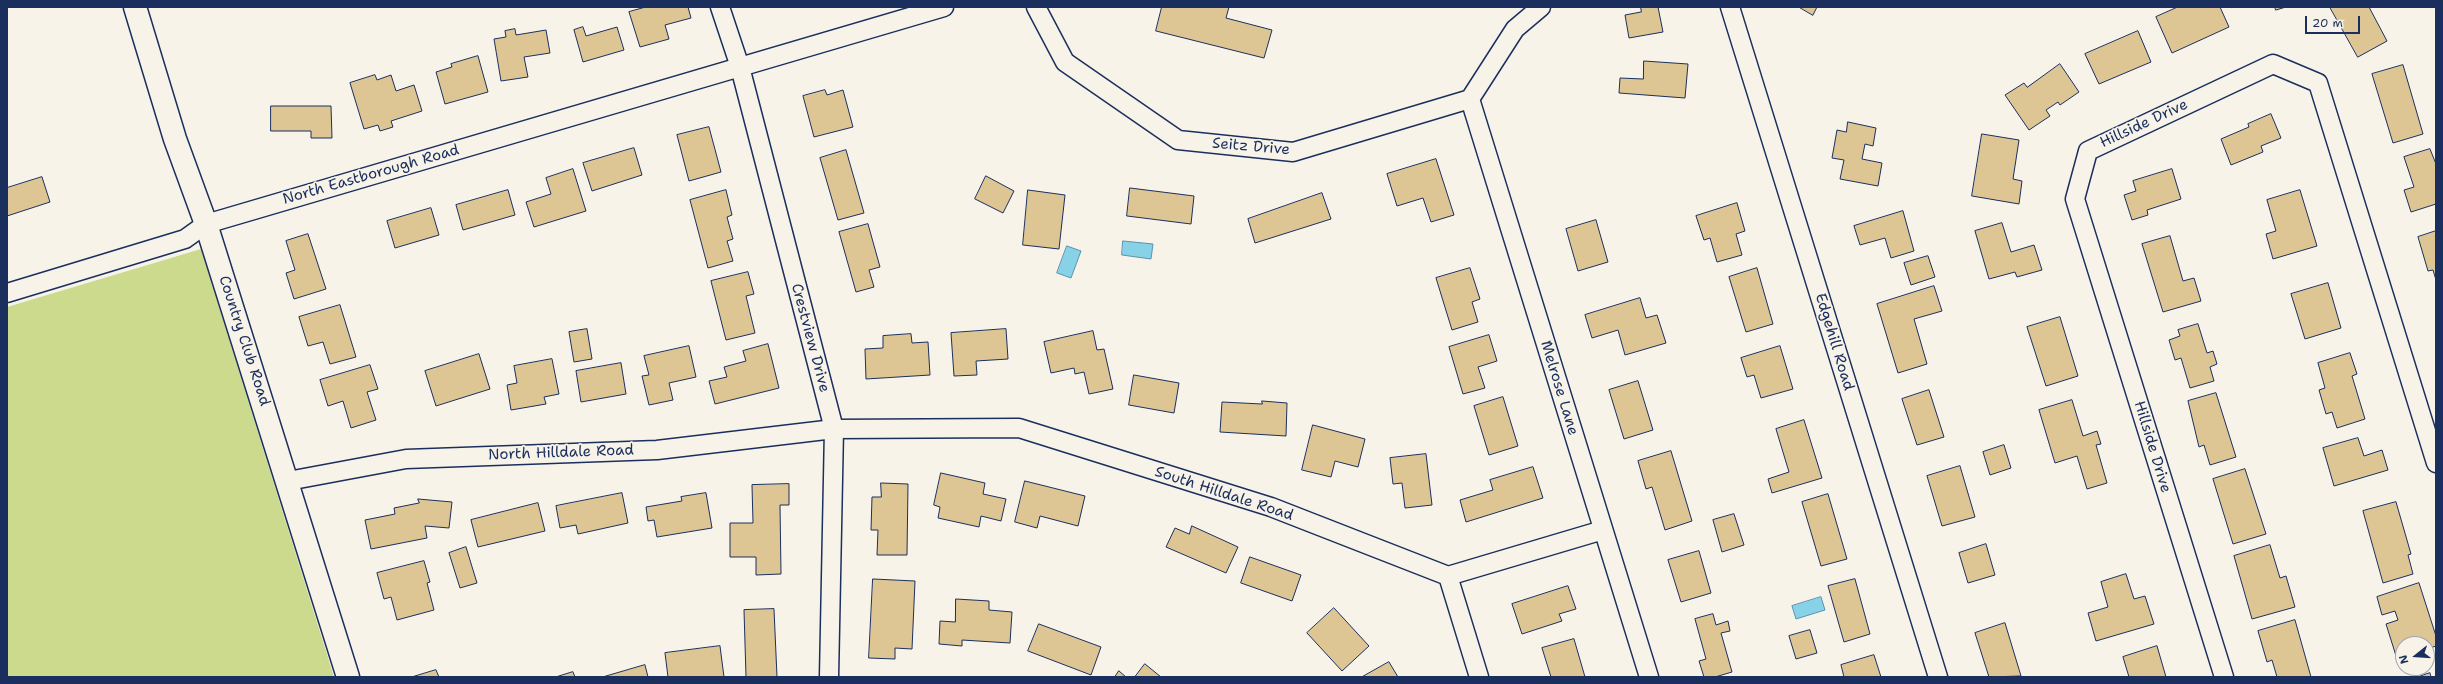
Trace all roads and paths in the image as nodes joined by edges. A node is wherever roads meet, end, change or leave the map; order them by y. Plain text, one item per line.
1 (134, 7) edge
2 (720, 7) edge
3 (944, 7) edge
4 (1036, 7) edge
5 (1541, 7) edge
6 (1730, 7) edge
7 (740, 67) junction
8 (1470, 99) junction
9 (206, 224) junction
10 (7, 293) edge
11 (834, 429) junction
12 (2436, 463) edge
13 (288, 481) junction
14 (1603, 530) junction
15 (1448, 576) junction
16 (348, 677) edge
17 (829, 677) edge
18 (1478, 677) edge
19 (1649, 677) edge
20 (1938, 677) edge
21 (2224, 677) edge

1 - 9 street, Country Club Road
2 - 7 street, Crestview Drive
3 - 7 street, North Eastborough Road
4 - 8 street, Seitz Drive
5 - 8 street
6 - 20 street, Edgehill Road
7 - 9 street, North Eastborough Road
7 - 11 street, Crestview Drive
8 - 14 street, Melrose Lane
9 - 10 street, North Eastborough Road
9 - 13 street, Country Club Road
11 - 13 street, North Hilldale Road
11 - 15 street, South Hilldale Road
11 - 17 street, Crestview Drive
12 - 21 street, Hillside Drive
13 - 16 street, Country Club Road
14 - 15 street
14 - 19 street, Melrose Lane
15 - 18 street

